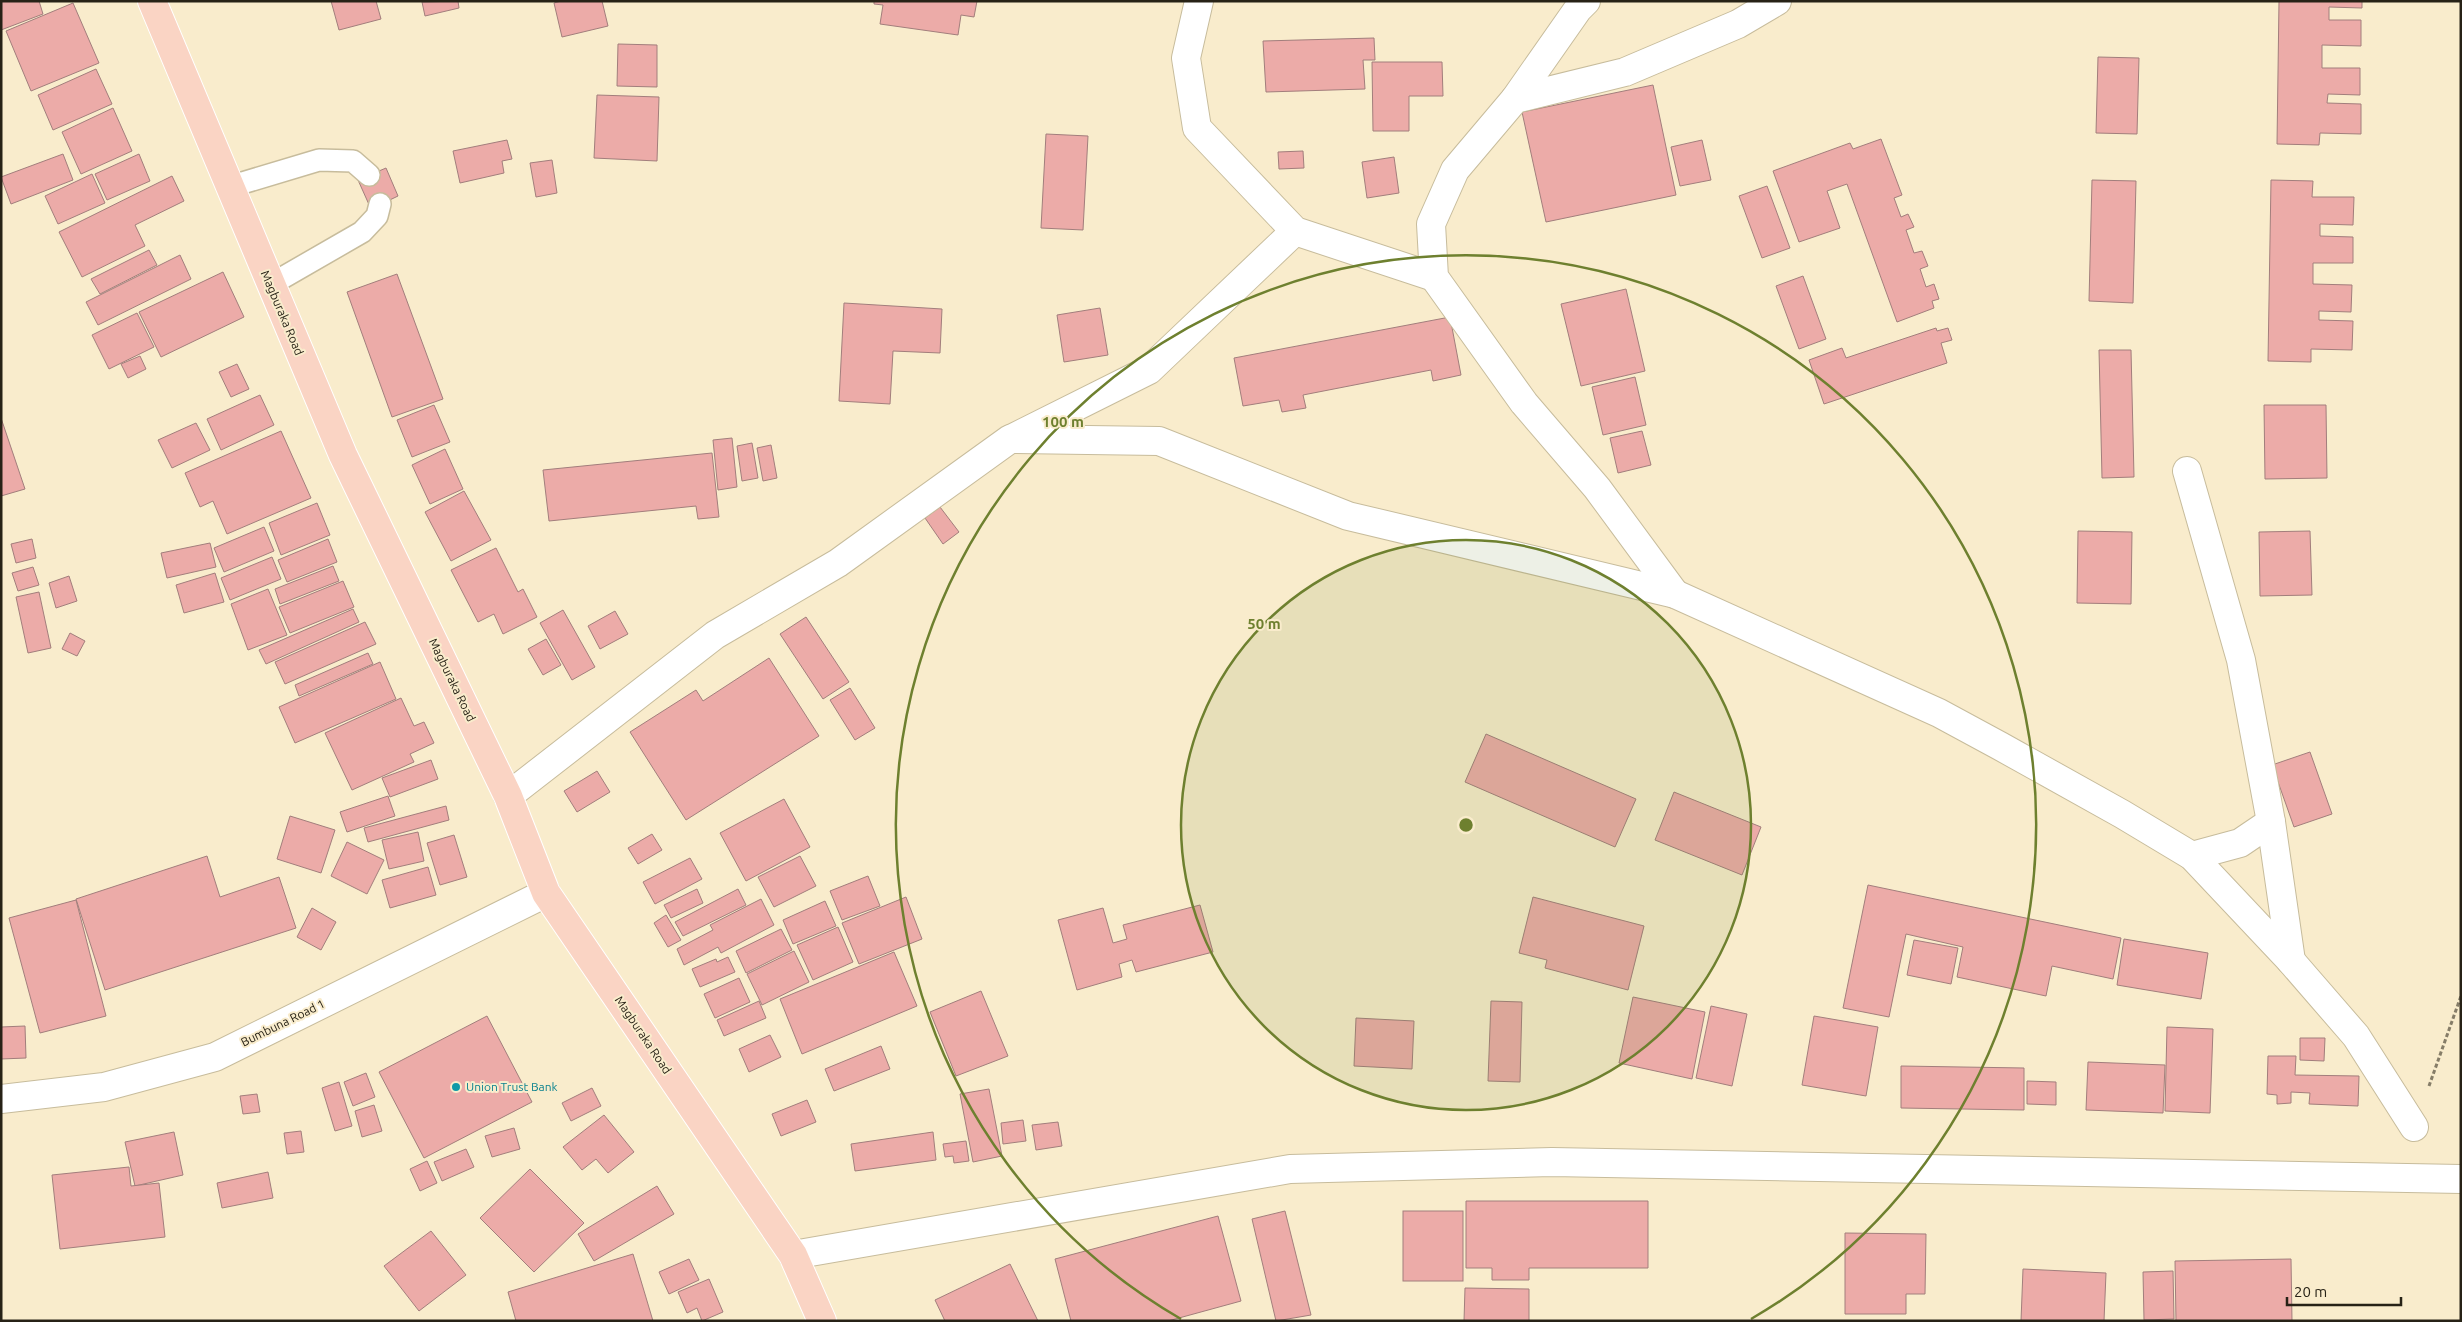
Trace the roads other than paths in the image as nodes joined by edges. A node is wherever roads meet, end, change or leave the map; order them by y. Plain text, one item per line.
1 (152, 1) edge
2 (1199, 1) edge
3 (1586, 1) edge
4 (1777, 1) edge
5 (1515, 99) junction
6 (369, 176) dead end
7 (228, 186) junction
8 (380, 204) dead end
9 (1295, 231) junction
10 (1434, 278) junction
11 (270, 285) junction
12 (1010, 439) junction
13 (2187, 471) dead end
14 (1675, 594) junction
15 (508, 796) junction
16 (2271, 822) junction
17 (2192, 856) junction
18 (546, 893) junction
19 (2291, 961) junction
20 (1, 1099) edge
21 (2414, 1128) dead end
22 (2461, 1179) edge
23 (793, 1255) junction
24 (822, 1321) edge

1 - 7 main road, Magburaka Road
2 - 9 street
3 - 5 street
4 - 5 street
5 - 10 street
6 - 7 lane
7 - 11 main road, Magburaka Road
8 - 11 lane
9 - 10 street
9 - 12 street
10 - 14 street
11 - 15 main road, Magburaka Road
12 - 14 street
12 - 15 street
13 - 16 street
14 - 17 street
15 - 18 main road, Magburaka Road
16 - 17 street
16 - 19 street
17 - 19 street
18 - 20 street, Bumbuna Road 1
18 - 23 main road, Magburaka Road
19 - 21 street
22 - 23 street
23 - 24 main road, Magburaka Road

